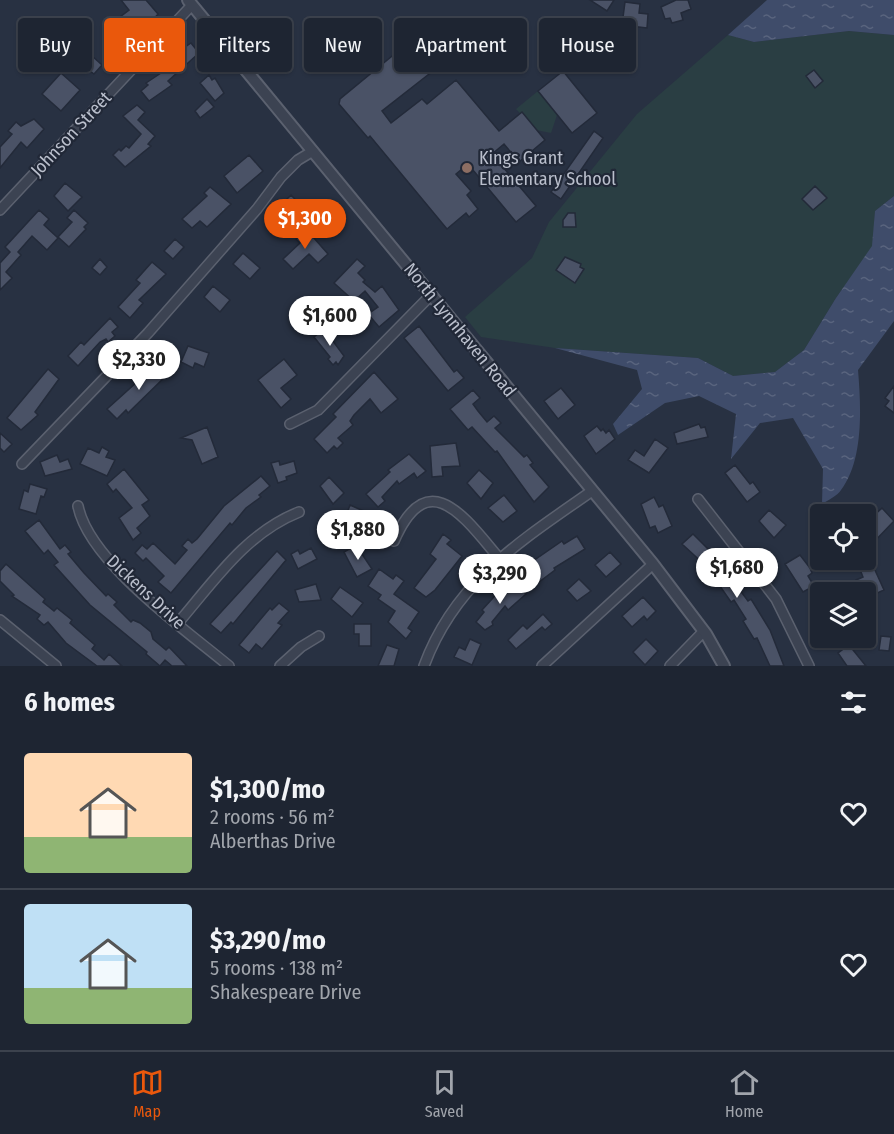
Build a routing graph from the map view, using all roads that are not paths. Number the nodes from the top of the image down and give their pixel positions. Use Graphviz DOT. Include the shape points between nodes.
graph roads {
  1 [pos="190,3"];
  2 [pos="313,151"];
  3 [pos="0,210"];
  4 [pos="431,295"];
  5 [pos="290,424"];
  6 [pos="22,464"];
  7 [pos="592,491"];
  8 [pos="698,499"];
  9 [pos="78,506"];
  10 [pos="299,512"];
  11 [pos="394,541"];
  12 [pos="499,558"];
  13 [pos="653,564"];
  14 [pos="0,620"];
  15 [pos="178,623"];
  16 [pos="704,631"];
  17 [pos="319,636"];
  18 [pos="56,666"];
  19 [pos="229,666"];
  20 [pos="280,666"];
  21 [pos="424,666"];
  22 [pos="542,666"];
  23 [pos="670,666"];
  24 [pos="724,666"];
  25 [pos="809,666"];
  1 -- 2 [label="street, North Lynnhaven Road"];
  1 -- 3 [label="street, Johnson Street"];
  2 -- 4 [label="street, North Lynnhaven Road"];
  2 -- 6 [label="street" via="281,177 148,333"];
  4 -- 5 [label="street" via="318,410"];
  4 -- 7 [label="street, North Lynnhaven Road"];
  7 -- 12 [label="street"];
  7 -- 13 [label="street, North Lynnhaven Road"];
  8 -- 25 [label="street" via="776,599"];
  9 -- 15 [label="street, Dickens Drive" via="85,528 114,565"];
  10 -- 15 [label="street" via="280,519 251,539"];
  11 -- 12 [label="street" via="415,509 437,501 454,508"];
  12 -- 21 [label="street" via="452,611"];
  13 -- 16 [label="street, North Lynnhaven Road"];
  13 -- 22 [label="street"];
  14 -- 18 [label="street"];
  15 -- 19 [label="street, Dickens Drive"];
  16 -- 23 [label="street"];
  16 -- 24 [label="street, North Lynnhaven Road"];
  17 -- 20 [label="street"];
}
